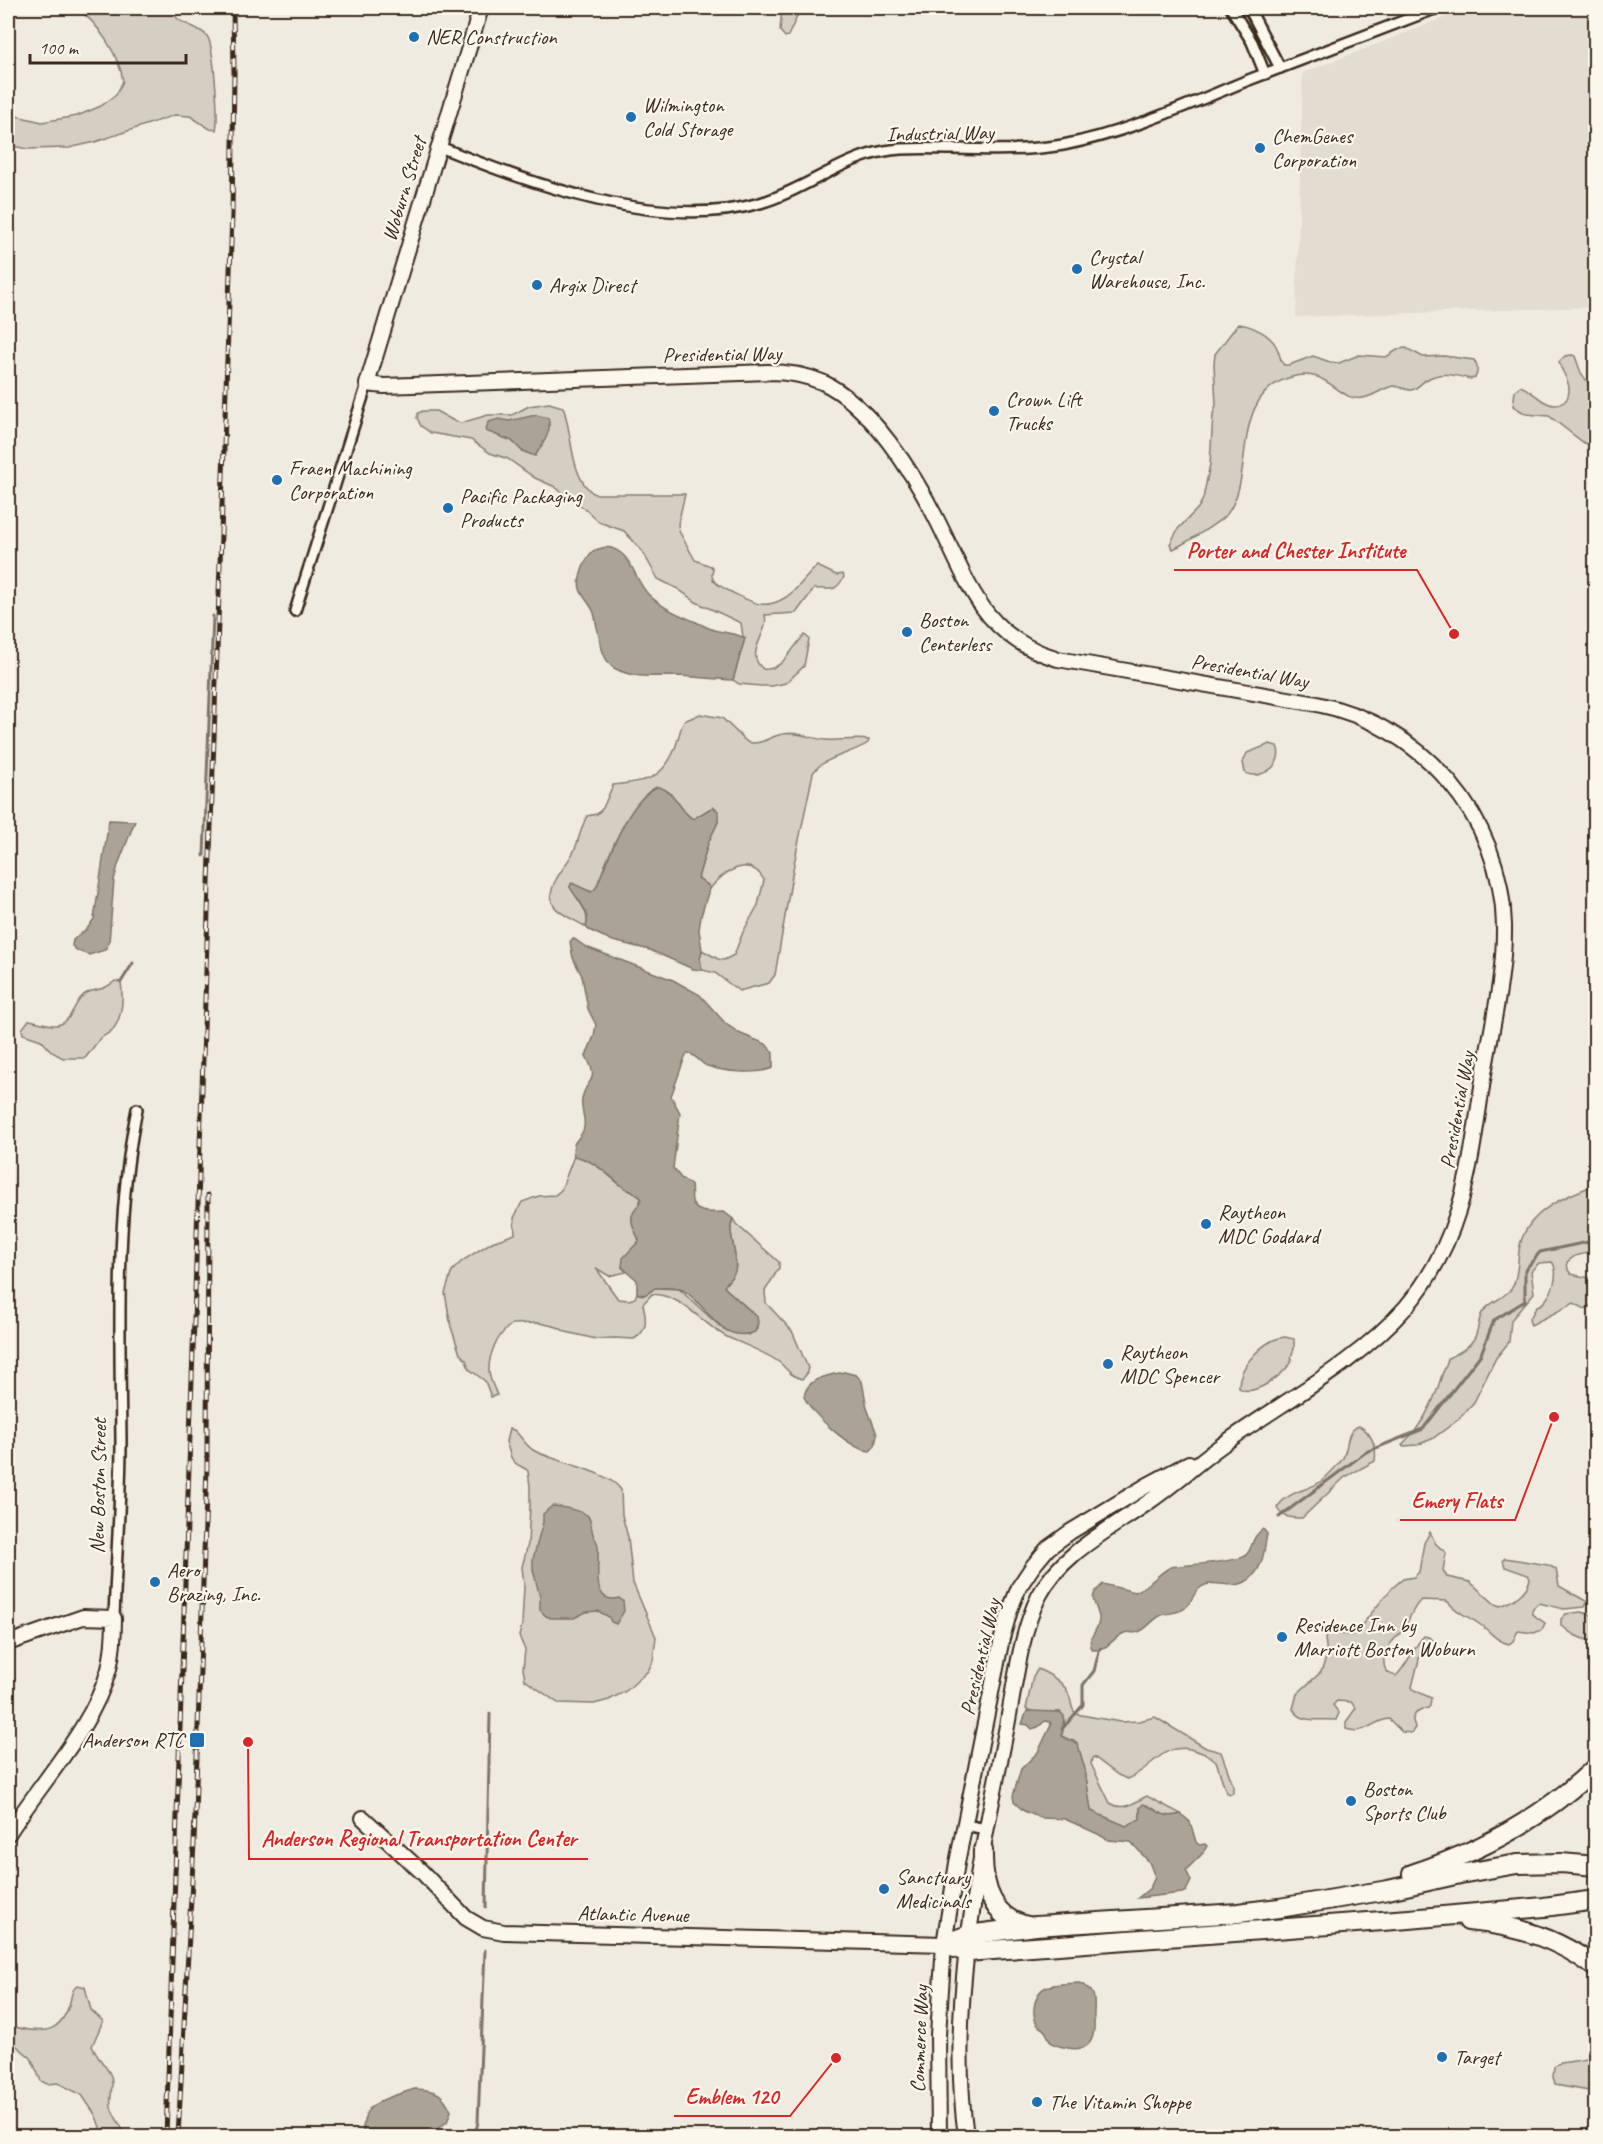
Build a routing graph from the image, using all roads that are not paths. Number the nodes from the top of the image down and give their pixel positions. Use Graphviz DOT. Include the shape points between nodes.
graph roads {
  1 [pos="481,8"];
  2 [pos="1231,8"];
  3 [pos="1249,8"];
  4 [pos="1437,8"];
  5 [pos="1280,68"];
  6 [pos="1265,74"];
  7 [pos="440,147"];
  8 [pos="367,384"];
  9 [pos="295,611"];
  10 [pos="137,1109"];
  11 [pos="1218,1448"];
  12 [pos="114,1618"];
  13 [pos="8,1643"];
  14 [pos="1596,1767"];
  15 [pos="363,1818"];
  16 [pos="965,1825"];
  17 [pos="986,1829"];
  18 [pos="8,1834"];
  19 [pos="983,1850"];
  20 [pos="1596,1866"];
  21 [pos="1351,1895"];
  22 [pos="1596,1900"];
  23 [pos="1409,1919"];
  24 [pos="1036,1926"];
  25 [pos="967,1943"];
  26 [pos="944,1944"];
  27 [pos="1596,1968"];
  28 [pos="939,2136"];
  29 [pos="966,2136"];
  1 -- 7 [label="street, Woburn Street"];
  2 -- 6 [label="street" via="1252,42"];
  3 -- 5 [label="street"];
  4 -- 5 [label="street, Industrial Way"];
  5 -- 6 [label="street, Industrial Way"];
  6 -- 7 [label="street, Industrial Way" via="1160,115 1075,142 1009,150 878,152 780,197 722,211 647,208 564,192"];
  7 -- 8 [label="street, Woburn Street"];
  8 -- 9 [label="street"];
  8 -- 11 [label="street, Presidential Way" via="768,372 811,378 844,395 881,434 927,500 978,602 1021,643 1058,659 1343,710 1406,741 1452,783 1473,814 1491,852 1504,922 1502,966 1456,1220 1444,1251 1428,1276 1388,1325 1334,1370"];
  10 -- 12 [label="street, New Boston Street" via="124,1186"];
  11 -- 16 [label="street, Presidential Way" via="1146,1486 1056,1542 1024,1578 1013,1599 1002,1638"];
  11 -- 17 [label="street, Presidential Way" via="1071,1556 1045,1586 1025,1635"];
  12 -- 13 [label="street" via="83,1617"];
  12 -- 18 [label="street, New Boston Street" via="111,1658 97,1701"];
  14 -- 21 [label="highway" via="1546,1809 1493,1841"];
  15 -- 26 [label="street, Atlantic Avenue" via="461,1913 489,1930"];
  16 -- 17 [label="street"];
  16 -- 26 [label="street, Presidential Way"];
  17 -- 19 [label="street, Presidential Way"];
  19 -- 24 [label="highway" via="986,1887 996,1908 1013,1922"];
  19 -- 25 [label="street, Presidential Way"];
  20 -- 21 [label="highway" via="1531,1863"];
  21 -- 24 [label="highway" via="1238,1913"];
  22 -- 23 [label="highway"];
  23 -- 25 [label="highway"];
  23 -- 27 [label="highway" via="1462,1920 1520,1930 1564,1947"];
  24 -- 25 [label="highway"];
  25 -- 26 [label="highway"];
  25 -- 29 [label="street, Commerce Way" via="960,2081"];
  26 -- 28 [label="street, Commerce Way" via="938,2045"];
}
